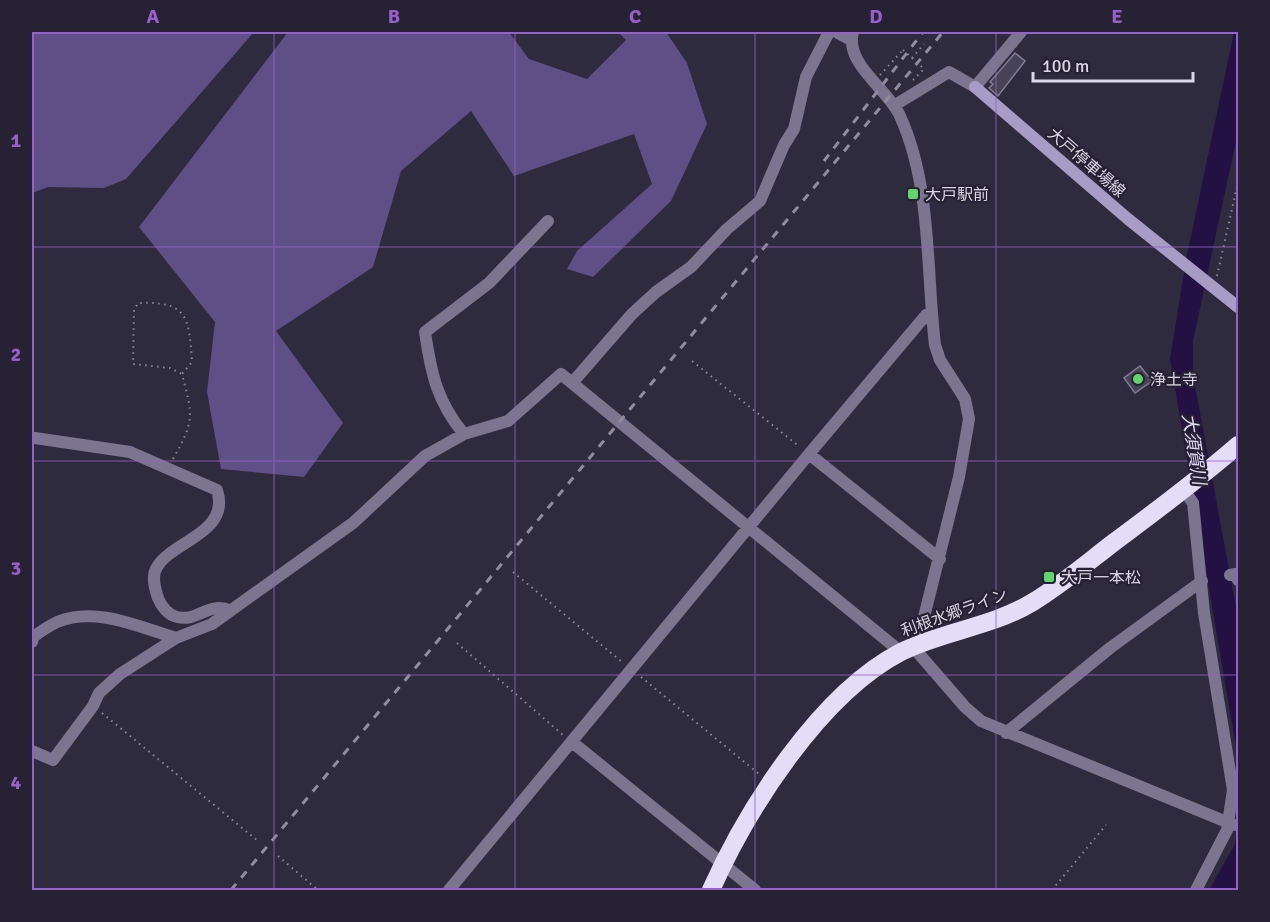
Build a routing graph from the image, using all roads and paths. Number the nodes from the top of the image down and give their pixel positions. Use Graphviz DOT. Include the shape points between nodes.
graph roads {
  1 [pos="829,32"];
  2 [pos="836,32"];
  3 [pos="1021,32"];
  4 [pos="852,36"];
  5 [pos="924,44"];
  6 [pos="912,58"];
  7 [pos="924,69"];
  8 [pos="874,81"];
  9 [pos="975,87"];
  10 [pos="896,105"];
  11 [pos="1239,182"];
  12 [pos="548,221"];
  13 [pos="1213,286"];
  14 [pos="1239,307"];
  15 [pos="931,314"];
  16 [pos="692,361"];
  17 [pos="182,374"];
  18 [pos="572,383"];
  19 [pos="464,434"];
  20 [pos="35,438"];
  21 [pos="1239,445"];
  22 [pos="809,454"];
  23 [pos="168,466"];
  24 [pos="1187,488"];
  25 [pos="748,528"];
  26 [pos="940,559"];
  27 [pos="513,572"];
  28 [pos="1202,581"];
  29 [pos="229,609"];
  30 [pos="32,638"];
  31 [pos="176,638"];
  32 [pos="457,643"];
  33 [pos="910,648"];
  34 [pos="633,670"];
  35 [pos="93,706"];
  36 [pos="1006,733"];
  37 [pos="572,742"];
  38 [pos="32,751"];
  39 [pos="771,783"];
  40 [pos="1232,824"];
  41 [pos="1106,825"];
  42 [pos="258,841"];
  43 [pos="278,856"];
  44 [pos="723,864"];
  45 [pos="318,891"];
  46 [pos="449,891"];
  47 [pos="711,891"];
  48 [pos="755,891"];
  49 [pos="1052,891"];
  50 [pos="1196,891"];
  1 -- 18 [label="street" via="806,76 794,129 760,201 698,261 632,314"];
  2 -- 4 [label="street"];
  3 -- 9 [label="street"];
  4 -- 8 [label="street" via="861,64"];
  5 -- 6 [label="path"];
  6 -- 7 [label="path, bridge"];
  6 -- 8 [label="path, bridge" via="903,50"];
  8 -- 10 [label="street"];
  9 -- 10 [label="street" via="949,72"];
  9 -- 13 [label="main road, 大戸停車場線" via="1179,262"];
  10 -- 15 [label="street" via="908,132 919,177"];
  11 -- 13 [label="path"];
  12 -- 19 [label="street" via="489,283 426,332 442,403"];
  13 -- 14 [label="main road"];
  15 -- 22 [label="street" via="926,315"];
  15 -- 26 [label="street" via="940,360 965,399 969,419"];
  16 -- 22 [label="path"];
  17 -- 17 [label="path" via="192,362 189,326 181,313 170,304 138,303 134,310 133,364 170,368"];
  17 -- 23 [label="path" via="191,424"];
  18 -- 19 [label="street" via="561,374 508,421"];
  18 -- 25 [label="street"];
  19 -- 29 [label="street" via="425,456 353,523"];
  20 -- 23 [label="street" via="130,452"];
  21 -- 24 [label="highway, 利根水郷ライン"];
  22 -- 25 [label="street"];
  22 -- 26 [label="street"];
  23 -- 29 [label="street" via="217,490 220,508 195,539 157,566 153,577 161,606 176,617 192,618 215,606"];
  24 -- 28 [label="street" via="1193,503"];
  24 -- 33 [label="highway, 利根水郷ライン" via="1030,604"];
  25 -- 33 [label="street"];
  25 -- 34 [label="street"];
  26 -- 33 [label="street"];
  27 -- 34 [label="path"];
  28 -- 36 [label="street" via="1110,648"];
  28 -- 40 [label="street" via="1232,781"];
  29 -- 31 [label="street" via="212,624"];
  30 -- 31 [label="street" via="57,622 86,616 107,617"];
  31 -- 35 [label="street" via="120,674 99,693"];
  32 -- 37 [label="path"];
  33 -- 36 [label="street" via="965,707 981,721"];
  33 -- 39 [label="highway, 利根水郷ライン" via="857,684 826,712"];
  34 -- 37 [label="street"];
  34 -- 39 [label="path"];
  35 -- 38 [label="street" via="52,760"];
  35 -- 42 [label="path"];
  36 -- 40 [label="street"];
  37 -- 44 [label="street"];
  37 -- 46 [label="street"];
  39 -- 44 [label="highway, 利根水郷ライン"];
  40 -- 50 [label="street"];
  41 -- 49 [label="path"];
  43 -- 45 [label="path"];
  44 -- 47 [label="highway, 利根水郷ライン"];
  44 -- 48 [label="street"];
}
